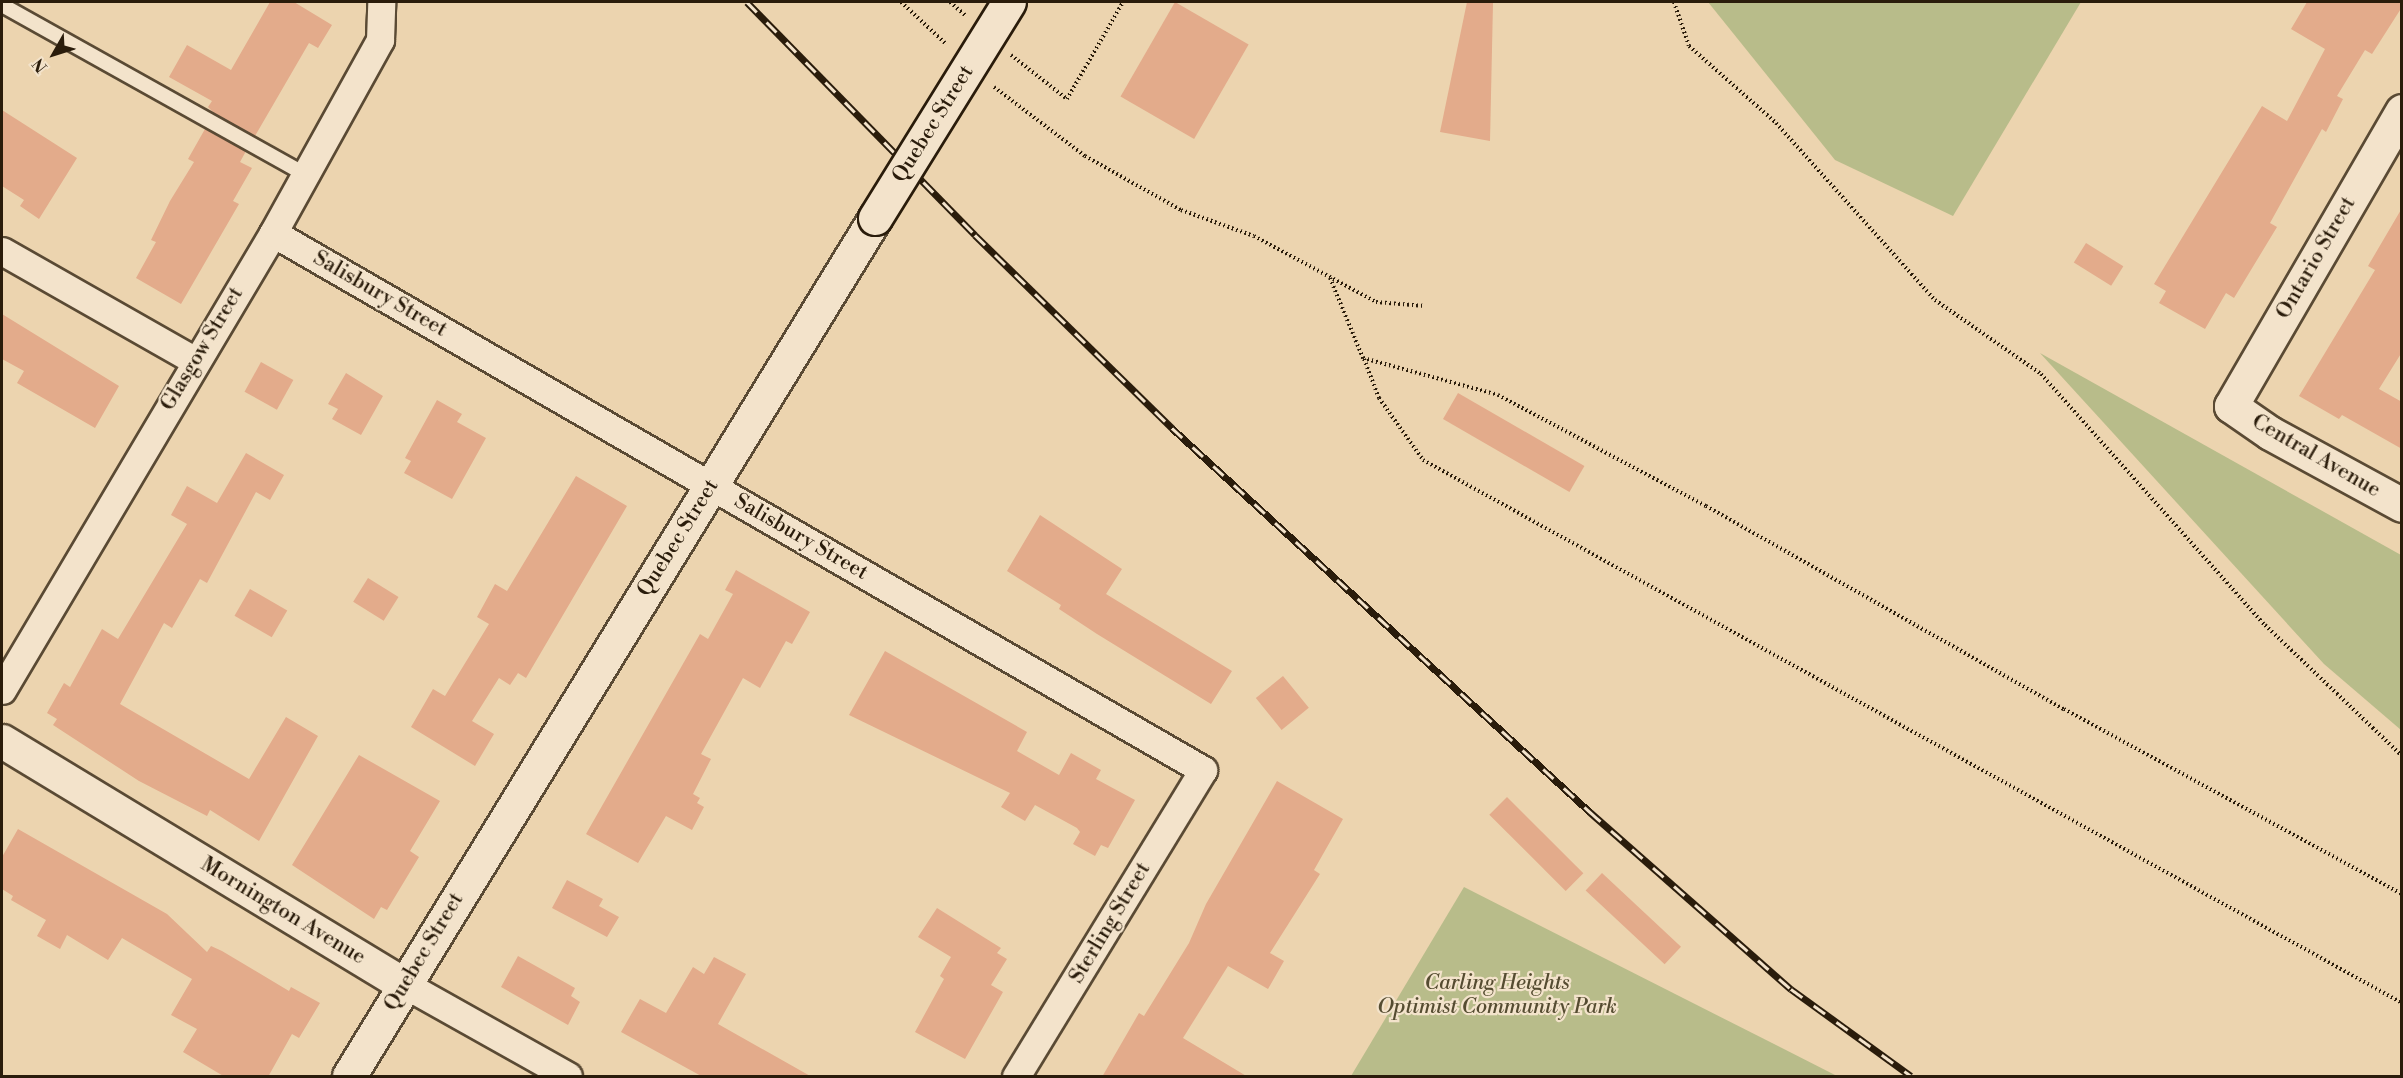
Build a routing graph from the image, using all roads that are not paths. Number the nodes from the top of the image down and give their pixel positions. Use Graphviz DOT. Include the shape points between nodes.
graph roads {
  1 [pos="381,2"];
  2 [pos="1009,2"];
  3 [pos="2,5"];
  4 [pos="2402,111"];
  5 [pos="305,174"];
  6 [pos="273,233"];
  7 [pos="2,251"];
  8 [pos="194,360"];
  9 [pos="2231,406"];
  10 [pos="711,484"];
  11 [pos="2402,505"];
  12 [pos="2,690"];
  13 [pos="2,741"];
  14 [pos="1203,770"];
  15 [pos="404,984"];
  16 [pos="349,1077"];
  17 [pos="568,1077"];
  18 [pos="1016,1077"];
  1 -- 5 [label="street, Glasgow Street" via="380,40"];
  2 -- 10 [label="street, Quebec Street, bridge"];
  3 -- 5 [label="lane"];
  4 -- 9 [label="street, Ontario Street"];
  5 -- 6 [label="street, Glasgow Street"];
  6 -- 8 [label="street, Glasgow Street"];
  6 -- 10 [label="street, Salisbury Street"];
  7 -- 8 [label="street"];
  8 -- 12 [label="street, Glasgow Street"];
  9 -- 11 [label="street, Central Avenue" via="2270,434"];
  10 -- 14 [label="street, Salisbury Street"];
  10 -- 15 [label="street, Quebec Street"];
  13 -- 15 [label="street, Mornington Avenue"];
  14 -- 18 [label="street, Sterling Street"];
  15 -- 16 [label="street, Quebec Street"];
  15 -- 17 [label="street, Mornington Avenue"];
}
